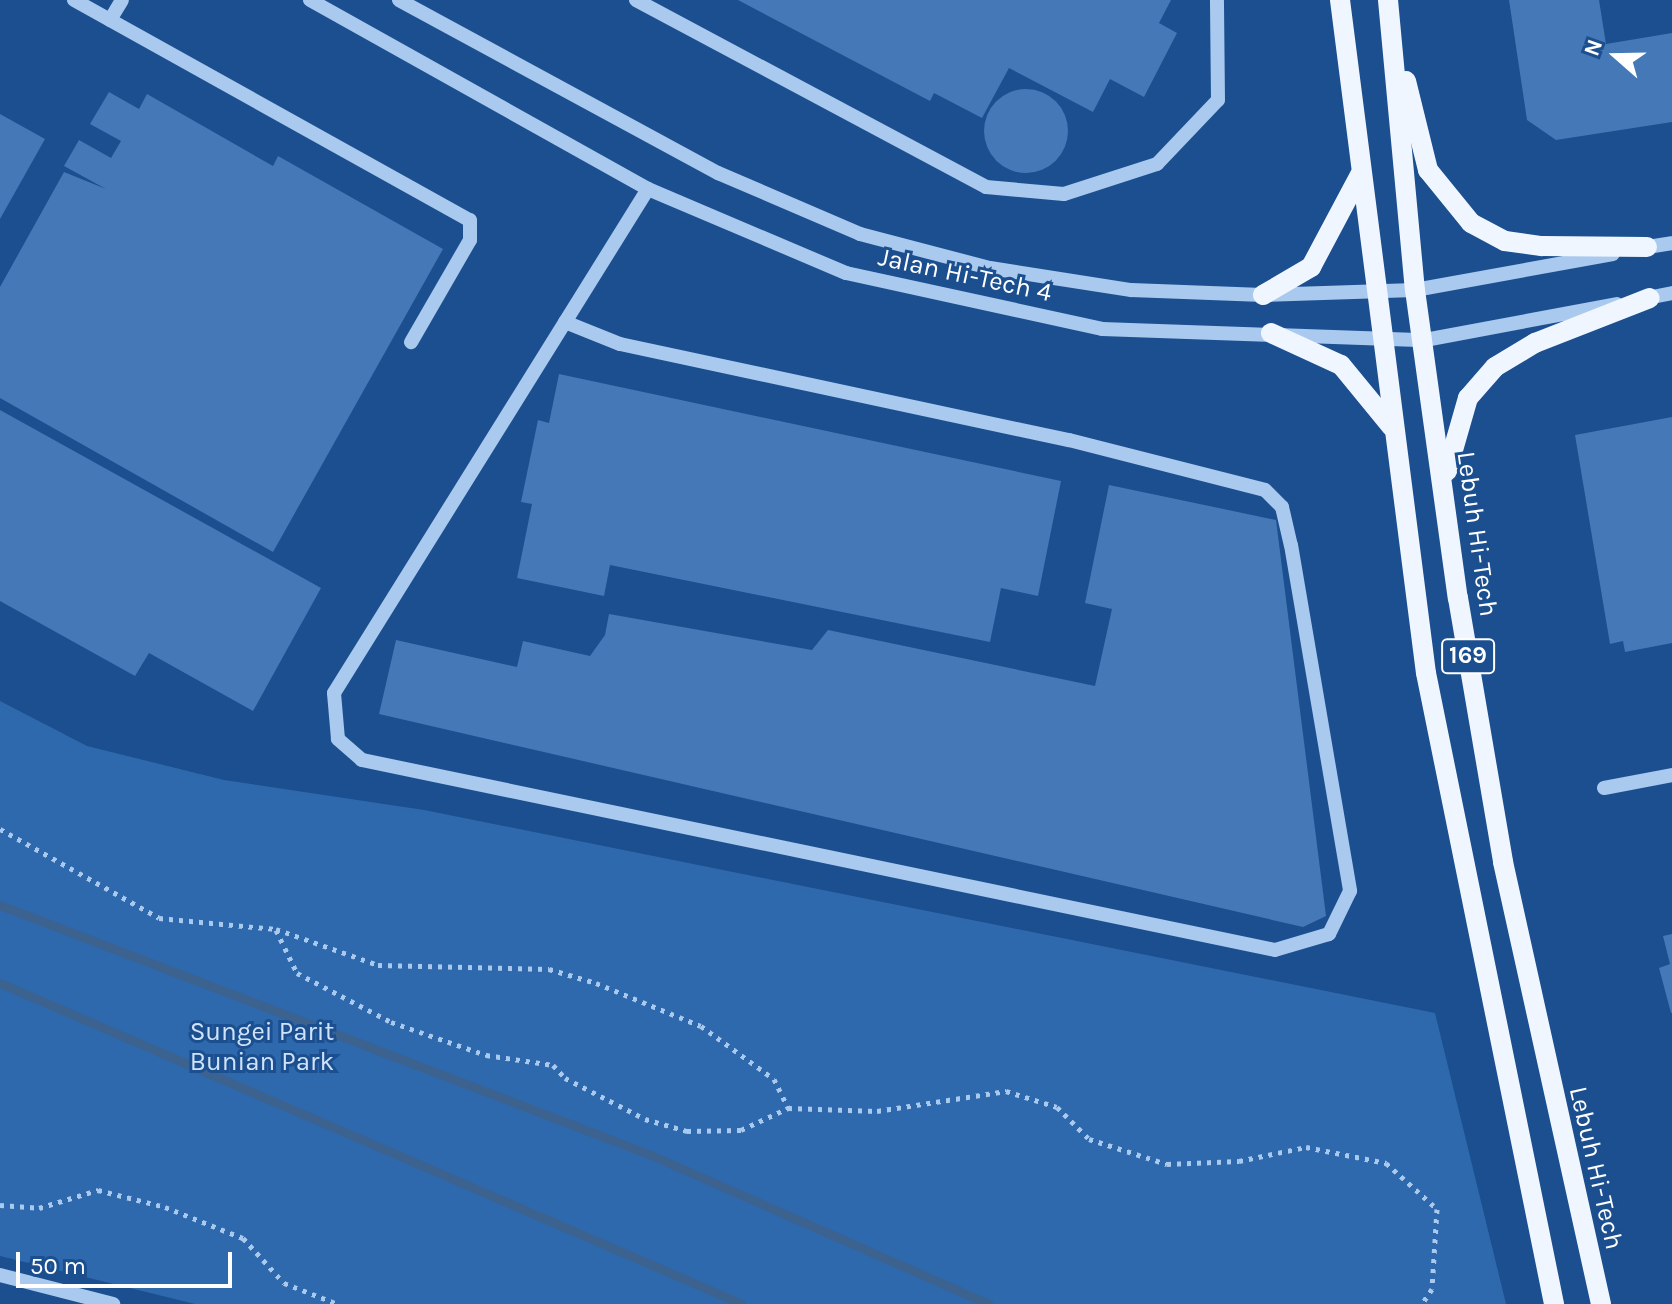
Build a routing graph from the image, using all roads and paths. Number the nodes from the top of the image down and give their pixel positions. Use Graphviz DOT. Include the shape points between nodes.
graph roads {
  1 [pos="74,0"];
  2 [pos="122,0"];
  3 [pos="310,0"];
  4 [pos="399,0"];
  5 [pos="636,0"];
  6 [pos="1217,0"];
  7 [pos="1340,0"];
  8 [pos="1389,6"];
  9 [pos="110,20"];
  10 [pos="1360,175"];
  11 [pos="648,189"];
  12 [pos="1672,243"];
  13 [pos="1647,247"];
  14 [pos="1415,290"];
  15 [pos="1373,292"];
  16 [pos="1672,293"];
  17 [pos="1263,295"];
  18 [pos="1650,298"];
  19 [pos="565,322"];
  20 [pos="1271,333"];
  21 [pos="1379,335"];
  22 [pos="1425,340"];
  23 [pos="411,342"];
  24 [pos="1394,430"];
  25 [pos="1444,487"];
  26 [pos="1672,775"];
  27 [pos="1604,788"];
  28 [pos="0,829"];
  29 [pos="276,929"];
  30 [pos="788,1108"];
  31 [pos="0,1205"];
  32 [pos="0,1275"];
  33 [pos="113,1304"];
  34 [pos="338,1304"];
  35 [pos="1422,1304"];
  36 [pos="1554,1304"];
  37 [pos="1601,1304"];
  1 -- 9 [label="street"];
  2 -- 9 [label="street"];
  3 -- 11 [label="street, Jalan Hi-Tech 4"];
  4 -- 17 [label="street, Jalan Hi-Tech 4" via="705,167 860,234 990,268 1131,290"];
  5 -- 6 [label="street" via="986,187 1064,194 1157,164 1218,100"];
  7 -- 10 [label="main road, 169"];
  8 -- 13 [label="main road" via="1428,170 1471,223 1505,241"];
  8 -- 14 [label="main road, Lebuh Hi-Tech / 169"];
  9 -- 23 [label="street" via="470,220 470,240"];
  10 -- 15 [label="main road, 169"];
  10 -- 17 [label="main road" via="1311,267"];
  11 -- 19 [label="street"];
  11 -- 20 [label="street, Jalan Hi-Tech 4" via="846,273 1102,329"];
  12 -- 13 [label="street, Jalan Hi-Tech 4"];
  13 -- 14 [label="street, Jalan Hi-Tech 4"];
  14 -- 15 [label="street, Jalan Hi-Tech 4"];
  14 -- 22 [label="main road, Lebuh Hi-Tech / 169"];
  15 -- 17 [label="street, Jalan Hi-Tech 4"];
  15 -- 21 [label="main road, 169"];
  16 -- 18 [label="street, Jalan Hi-Tech 4"];
  18 -- 22 [label="street, Jalan Hi-Tech 4"];
  18 -- 25 [label="main road" via="1535,343 1495,367 1462,411"];
  19 -- 19 [label="street" via="620,344 1069,440 1265,490 1282,507 1291,545 1350,891 1329,934 1275,950 362,760 338,739 334,693"];
  20 -- 21 [label="street, Jalan Hi-Tech 4"];
  20 -- 24 [label="main road" via="1341,365"];
  21 -- 22 [label="street, Jalan Hi-Tech 4"];
  21 -- 24 [label="main road, 169"];
  22 -- 25 [label="main road, Lebuh Hi-Tech / 169"];
  24 -- 36 [label="main road, 169" via="1456,849"];
  25 -- 37 [label="main road, Lebuh Hi-Tech / 169" via="1503,862"];
  26 -- 27 [label="street"];
  28 -- 29 [label="path" via="159,918"];
  29 -- 30 [label="path" via="378,965 549,969 596,983 701,1026 774,1079"];
  29 -- 30 [label="path" via="297,973 391,1022 486,1055 553,1065 565,1078 645,1119 687,1131 741,1130"];
  30 -- 35 [label="path" via="877,1111 1006,1091 1057,1107 1089,1139 1167,1164 1343,1149 1386,1163 1437,1209 1432,1289"];
  31 -- 34 [label="path" via="39,1208 98,1190 165,1207 243,1238 284,1283"];
  32 -- 33 [label="street"];
}
